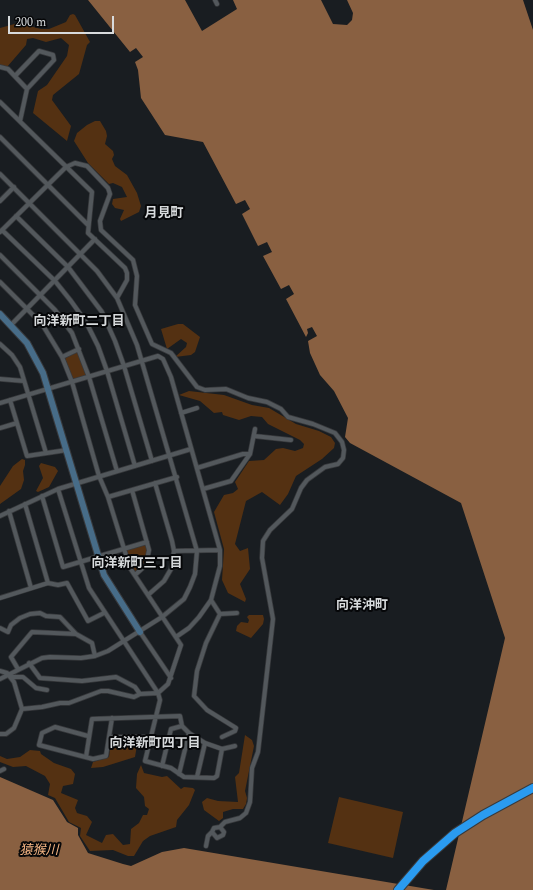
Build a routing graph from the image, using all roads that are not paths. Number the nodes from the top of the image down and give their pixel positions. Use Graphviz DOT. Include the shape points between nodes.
graph roads {
  1 [pos="0,67"];
  2 [pos="16,76"];
  3 [pos="27,89"];
  4 [pos="0,102"];
  5 [pos="20,121"];
  6 [pos="0,137"];
  7 [pos="66,167"];
  8 [pos="0,174"];
  9 [pos="47,184"];
  10 [pos="14,187"];
  11 [pos="0,201"];
  12 [pos="30,203"];
  13 [pos="16,216"];
  14 [pos="88,225"];
  15 [pos="1,231"];
  16 [pos="95,239"];
  17 [pos="81,254"];
  18 [pos="0,255"];
  19 [pos="68,267"];
  20 [pos="55,281"];
  21 [pos="0,282"];
  22 [pos="41,295"];
  23 [pos="117,298"];
  24 [pos="27,308"];
  25 [pos="0,315"];
  26 [pos="11,325"];
  27 [pos="0,344"];
  28 [pos="79,349"];
  29 [pos="62,357"];
  30 [pos="142,361"];
  31 [pos="124,366"];
  32 [pos="106,371"];
  33 [pos="89,377"];
  34 [pos="0,379"];
  35 [pos="24,381"];
  36 [pos="72,382"];
  37 [pos="49,389"];
  38 [pos="28,395"];
  39 [pos="10,400"];
  40 [pos="0,403"];
  41 [pos="197,408"];
  42 [pos="181,413"];
  43 [pos="16,423"];
  44 [pos="0,428"];
  45 [pos="255,429"];
  46 [pos="254,436"];
  47 [pos="292,440"];
  48 [pos="191,449"];
  49 [pos="67,450"];
  50 [pos="46,453"];
  51 [pos="250,454"];
  52 [pos="170,456"];
  53 [pos="152,461"];
  54 [pos="135,466"];
  55 [pos="197,468"];
  56 [pos="117,471"];
  57 [pos="99,476"];
  58 [pos="177,477"];
  59 [pos="77,483"];
  60 [pos="155,483"];
  61 [pos="58,489"];
  62 [pos="203,489"];
  63 [pos="132,490"];
  64 [pos="42,496"];
  65 [pos="108,497"];
  66 [pos="25,504"];
  67 [pos="9,511"];
  68 [pos="0,516"];
  69 [pos="147,542"];
  70 [pos="123,549"];
  71 [pos="220,550"];
  72 [pos="174,551"];
  73 [pos="198,551"];
  74 [pos="98,557"];
  75 [pos="79,562"];
  76 [pos="135,575"];
  77 [pos="48,583"];
  78 [pos="31,588"];
  79 [pos="148,595"];
  80 [pos="0,598"];
  81 [pos="211,600"];
  82 [pos="104,613"];
  83 [pos="237,613"];
  84 [pos="220,614"];
  85 [pos="162,617"];
  86 [pos="0,628"];
  87 [pos="140,632"];
  88 [pos="76,634"];
  89 [pos="176,637"];
  90 [pos="123,642"];
  91 [pos="95,656"];
  92 [pos="30,663"];
  93 [pos="18,669"];
  94 [pos="0,671"];
  95 [pos="10,676"];
  96 [pos="0,678"];
  97 [pos="171,678"];
  98 [pos="47,690"];
  99 [pos="158,693"];
  100 [pos="140,694"];
  101 [pos="22,709"];
  102 [pos="156,717"];
  103 [pos="112,718"];
  104 [pos="182,726"];
  105 [pos="189,733"];
  106 [pos="0,734"];
  107 [pos="88,736"];
  108 [pos="109,737"];
  109 [pos="150,737"];
  110 [pos="222,737"];
  111 [pos="205,743"];
  112 [pos="235,746"];
  113 [pos="222,749"];
  114 [pos="86,757"];
  115 [pos="162,766"];
  116 [pos="179,774"];
  117 [pos="198,777"];
  118 [pos="533,788"];
  119 [pos="533,793"];
  120 [pos="220,827"];
  121 [pos="212,832"];
  122 [pos="206,846"];
  123 [pos="406,888"];
  124 [pos="397,890"];
  1 -- 2 [label="street" via="8,69"];
  2 -- 3 [label="street"];
  2 -- 3 [label="street" via="39,51 53,55 54,60"];
  3 -- 5 [label="street"];
  4 -- 5 [label="street"];
  5 -- 7 [label="street"];
  6 -- 9 [label="street"];
  7 -- 9 [label="street"];
  7 -- 14 [label="street" via="92,192"];
  7 -- 120 [label="street" via="75,163 83,164 108,188 110,199 100,222 101,230 133,260 137,276 135,305 152,344 171,353 197,387 205,390 226,389 267,402 282,409 288,417 335,433 344,450 343,458 338,464 325,467 307,480 292,509 270,530 263,541 262,558 273,619 258,752 252,768 250,802 246,813 240,818 225,822"];
  8 -- 10 [label="street"];
  9 -- 12 [label="street"];
  9 -- 14 [label="street"];
  10 -- 11 [label="street"];
  10 -- 12 [label="street"];
  12 -- 13 [label="street"];
  12 -- 17 [label="street"];
  13 -- 15 [label="street"];
  13 -- 19 [label="street"];
  14 -- 16 [label="street" via="88,233"];
  15 -- 20 [label="street"];
  16 -- 17 [label="street"];
  16 -- 23 [label="street" via="125,268 127,280"];
  17 -- 19 [label="street"];
  17 -- 23 [label="street"];
  18 -- 22 [label="street"];
  19 -- 20 [label="street"];
  19 -- 31 [label="street" via="102,312"];
  20 -- 22 [label="street"];
  20 -- 32 [label="street" via="86,322 98,346"];
  21 -- 24 [label="street"];
  22 -- 24 [label="street"];
  22 -- 28 [label="street" via="72,333"];
  23 -- 30 [label="street"];
  24 -- 26 [label="street"];
  24 -- 29 [label="street" via="42,324"];
  25 -- 26 [label="street"];
  26 -- 37 [label="street" via="34,354"];
  27 -- 35 [label="street" via="16,361"];
  28 -- 29 [label="street"];
  28 -- 33 [label="street"];
  29 -- 36 [label="street"];
  30 -- 31 [label="street"];
  30 -- 42 [label="street" via="158,356 163,359"];
  30 -- 52 [label="street"];
  31 -- 32 [label="street"];
  31 -- 53 [label="street"];
  32 -- 33 [label="street"];
  32 -- 54 [label="street"];
  33 -- 36 [label="street"];
  33 -- 56 [label="street"];
  34 -- 35 [label="street"];
  35 -- 38 [label="street"];
  36 -- 37 [label="street"];
  36 -- 57 [label="street"];
  37 -- 38 [label="street"];
  37 -- 49 [label="street"];
  38 -- 39 [label="street"];
  38 -- 50 [label="street"];
  39 -- 40 [label="street"];
  39 -- 43 [label="street"];
  41 -- 42 [label="street"];
  42 -- 48 [label="street"];
  43 -- 44 [label="street"];
  43 -- 50 [label="street" via="27,456"];
  45 -- 46 [label="street"];
  46 -- 47 [label="street"];
  46 -- 51 [label="street"];
  48 -- 52 [label="street"];
  48 -- 55 [label="street"];
  49 -- 50 [label="street"];
  49 -- 59 [label="street"];
  51 -- 55 [label="street"];
  51 -- 62 [label="street" via="231,481"];
  52 -- 53 [label="street"];
  52 -- 58 [label="street"];
  53 -- 54 [label="street"];
  54 -- 56 [label="street"];
  55 -- 62 [label="street"];
  56 -- 57 [label="street"];
  57 -- 59 [label="street"];
  57 -- 65 [label="street"];
  58 -- 60 [label="street"];
  58 -- 73 [label="street"];
  59 -- 61 [label="street"];
  59 -- 74 [label="street"];
  60 -- 63 [label="street"];
  60 -- 72 [label="street"];
  61 -- 64 [label="street"];
  61 -- 75 [label="street"];
  62 -- 71 [label="street"];
  63 -- 65 [label="street"];
  63 -- 69 [label="street"];
  64 -- 66 [label="street"];
  64 -- 75 [label="street" via="63,567"];
  65 -- 70 [label="street"];
  66 -- 67 [label="street"];
  66 -- 77 [label="street"];
  67 -- 68 [label="street"];
  67 -- 78 [label="street"];
  69 -- 70 [label="street"];
  69 -- 76 [label="street" via="146,565"];
  70 -- 74 [label="street"];
  70 -- 76 [label="street"];
  71 -- 73 [label="street"];
  71 -- 81 [label="street" via="218,577"];
  72 -- 73 [label="street"];
  72 -- 79 [label="street" via="171,569 164,581"];
  73 -- 85 [label="street" via="195,574 190,587 184,598"];
  74 -- 75 [label="street"];
  74 -- 87 [label="street" via="109,584"];
  75 -- 82 [label="street" via="89,588"];
  76 -- 79 [label="street"];
  77 -- 78 [label="street"];
  77 -- 82 [label="street" via="67,583 88,621"];
  78 -- 80 [label="street"];
  79 -- 85 [label="street"];
  81 -- 84 [label="street"];
  81 -- 89 [label="street" via="199,617"];
  82 -- 90 [label="street"];
  83 -- 84 [label="street"];
  84 -- 110 [label="street" via="199,664 194,696 207,710 236,728"];
  85 -- 87 [label="street"];
  85 -- 89 [label="street"];
  86 -- 88 [label="street" via="8,632 11,625 20,618 40,613 60,617"];
  87 -- 90 [label="street"];
  87 -- 97 [label="street"];
  88 -- 91 [label="street" via="92,643"];
  88 -- 93 [label="street" via="32,632 11,657"];
  89 -- 97 [label="street" via="181,645"];
  90 -- 91 [label="street"];
  90 -- 99 [label="street"];
  91 -- 92 [label="street" via="50,657"];
  92 -- 93 [label="street"];
  92 -- 100 [label="street" via="40,678 82,681 116,677 135,687"];
  93 -- 95 [label="street"];
  94 -- 95 [label="street"];
  95 -- 96 [label="street"];
  95 -- 98 [label="street" via="23,677 36,688"];
  95 -- 101 [label="street"];
  97 -- 99 [label="street"];
  99 -- 100 [label="street"];
  99 -- 102 [label="street" via="160,700"];
  100 -- 101 [label="street" via="134,697 101,691 69,703"];
  101 -- 106 [label="street" via="14,728 6,734"];
  102 -- 103 [label="street"];
  102 -- 104 [label="street" via="180,716"];
  102 -- 109 [label="street"];
  103 -- 107 [label="street" via="92,719"];
  103 -- 108 [label="street"];
  104 -- 105 [label="street"];
  104 -- 115 [label="street" via="171,729"];
  105 -- 111 [label="street"];
  105 -- 116 [label="street"];
  107 -- 114 [label="street"];
  107 -- 114 [label="street" via="55,727 42,733 39,745"];
  108 -- 109 [label="street"];
  108 -- 114 [label="street" via="106,756 93,759"];
  109 -- 115 [label="street" via="145,761"];
  111 -- 113 [label="street"];
  111 -- 117 [label="street"];
  112 -- 113 [label="street"];
  113 -- 117 [label="street" via="217,776"];
  115 -- 116 [label="street" via="171,768"];
  116 -- 117 [label="street" via="184,777"];
  118 -- 124 [label="highway" via="464,827 442,843"];
  119 -- 123 [label="highway" via="456,838 434,857"];
  120 -- 121 [label="street" via="214,828"];
  120 -- 121 [label="street" via="224,836 213,836"];
  121 -- 122 [label="street" via="208,836"];
}
